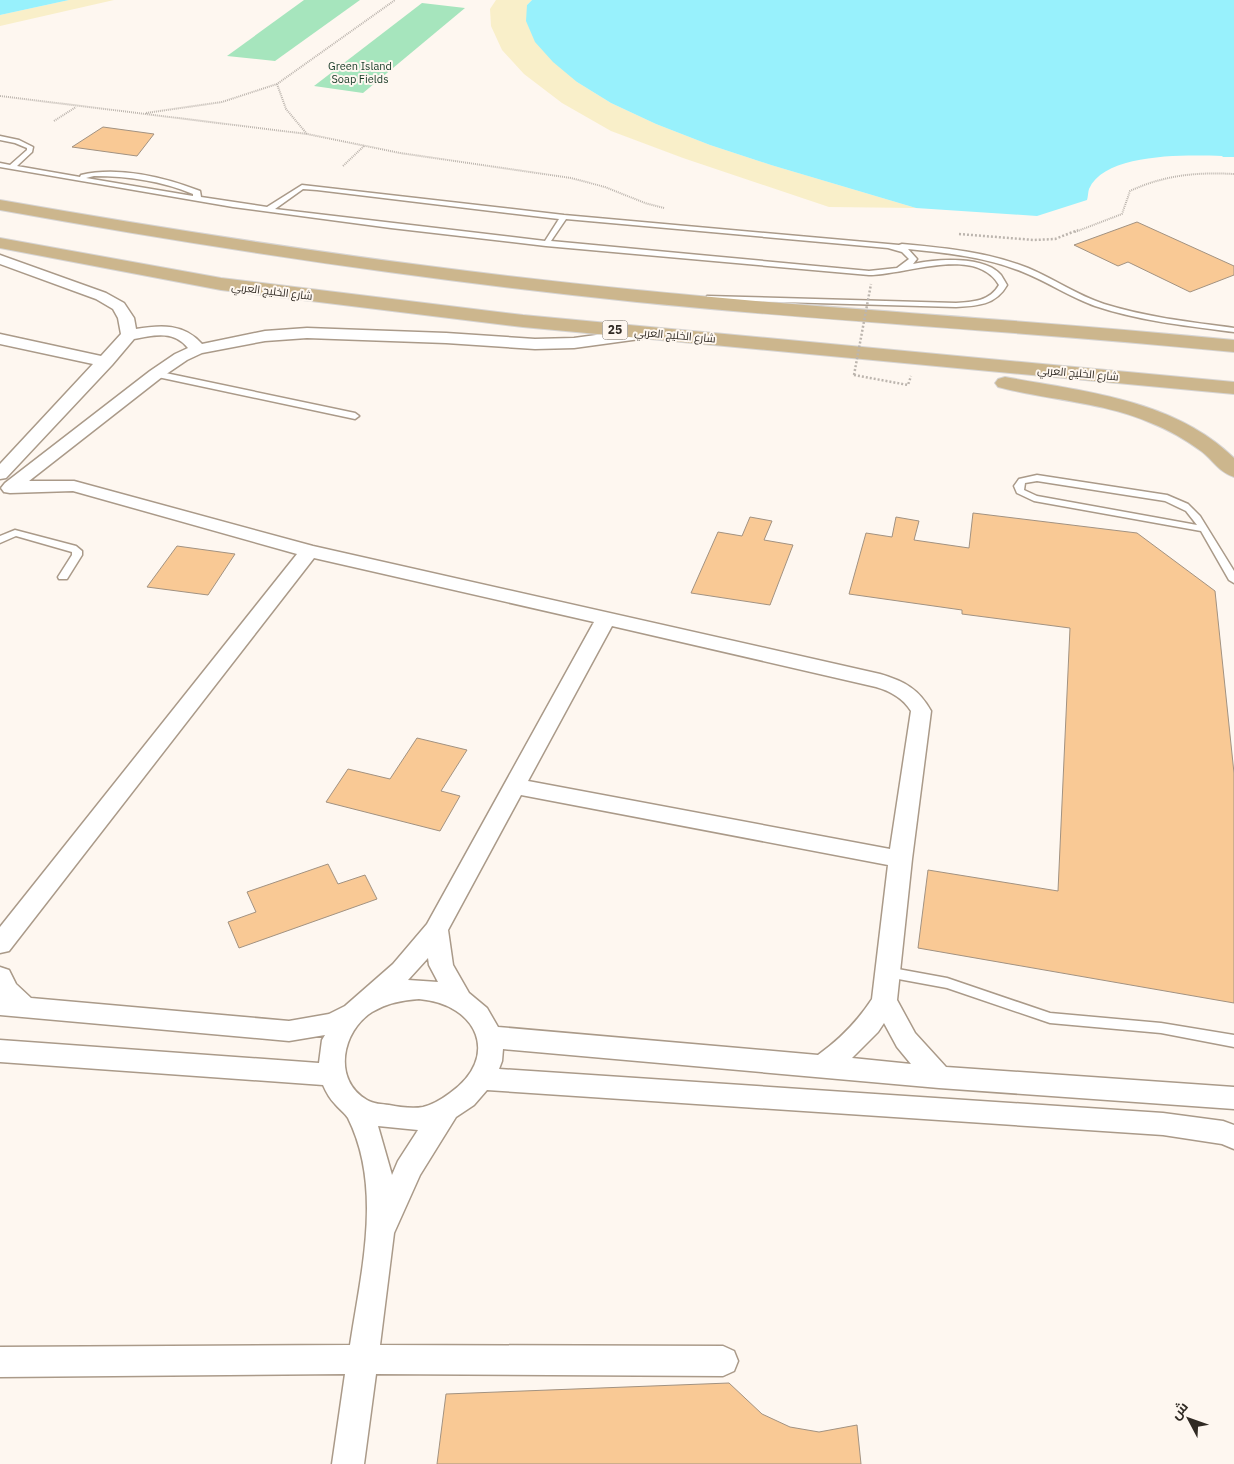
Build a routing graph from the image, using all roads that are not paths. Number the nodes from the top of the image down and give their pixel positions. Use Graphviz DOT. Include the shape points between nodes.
graph roads {
  1 [pos="0,138"];
  2 [pos="0,165"];
  3 [pos="12,167"];
  4 [pos="76,178"];
  5 [pos="198,199"];
  6 [pos="0,205"];
  7 [pos="268,210"];
  8 [pos="564,217"];
  9 [pos="0,243"];
  10 [pos="546,244"];
  11 [pos="884,245"];
  12 [pos="0,260"];
  13 [pos="903,269"];
  14 [pos="638,296"];
  15 [pos="1234,330"];
  16 [pos="647,333"];
  17 [pos="129,335"];
  18 [pos="0,339"];
  19 [pos="1234,346"];
  20 [pos="198,349"];
  21 [pos="934,360"];
  22 [pos="106,362"];
  23 [pos="156,374"];
  24 [pos="1234,388"];
  25 [pos="356,416"];
  26 [pos="22,451"];
  27 [pos="0,456"];
  28 [pos="50,457"];
  29 [pos="1234,470"];
  30 [pos="4,486"];
  31 [pos="74,486"];
  32 [pos="1204,529"];
  33 [pos="0,540"];
  34 [pos="309,551"];
  35 [pos="63,577"];
  36 [pos="1234,580"];
  37 [pos="606,619"];
  38 [pos="515,786"];
  39 [pos="900,859"];
  40 [pos="436,930"];
  41 [pos="0,944"];
  42 [pos="887,972"];
  43 [pos="0,977"];
  44 [pos="459,998"];
  45 [pos="884,1001"];
  46 [pos="12,1006"];
  47 [pos="358,1010"];
  48 [pos="490,1037"];
  49 [pos="1234,1040"];
  50 [pos="0,1051"];
  51 [pos="822,1067"];
  52 [pos="332,1075"];
  53 [pos="939,1077"];
  54 [pos="482,1078"];
  55 [pos="1234,1098"];
  56 [pos="357,1108"];
  57 [pos="446,1110"];
  58 [pos="1234,1137"];
  59 [pos="380,1238"];
  60 [pos="362,1359"];
  61 [pos="723,1361"];
  62 [pos="0,1362"];
  63 [pos="348,1464"];
  1 -- 3 [label="lane" via="30,147 30,151"];
  2 -- 3 [label="lane"];
  3 -- 4 [label="lane"];
  4 -- 5 [label="lane"];
  4 -- 5 [label="lane" via="100,174 168,183 197,193"];
  5 -- 7 [label="lane"];
  6 -- 14 [label="main road" via="233,245 466,277"];
  7 -- 8 [label="lane" via="302,187"];
  7 -- 10 [label="lane"];
  8 -- 10 [label="lane"];
  8 -- 11 [label="lane"];
  9 -- 16 [label="main road, شارع الخليج العربي / 25" via="220,284"];
  10 -- 13 [label="lane" via="868,273"];
  11 -- 13 [label="lane" via="902,249 912,256 912,262"];
  11 -- 15 [label="lane" via="984,257 1028,272 1109,308 1167,322"];
  12 -- 17 [label="street" via="101,296 119,306 126,318"];
  13 -- 14 [label="lane" via="934,262 962,263 992,271 1003,285 998,294 988,300 956,305"];
  14 -- 19 [label="main road"];
  16 -- 20 [label="street" via="555,344 307,333 265,336"];
  16 -- 21 [label="main road, شارع الخليج العربي / 25"];
  17 -- 20 [label="street" via="172,330 184,334"];
  17 -- 22 [label="street"];
  18 -- 22 [label="street"];
  20 -- 23 [label="street"];
  21 -- 24 [label="main road, شارع الخليج العربي / 25"];
  21 -- 29 [label="main road" via="994,380 1096,398 1136,410 1190,434"];
  22 -- 26 [label="street"];
  23 -- 25 [label="lane"];
  23 -- 28 [label="street"];
  26 -- 27 [label="street"];
  26 -- 30 [label="street"];
  28 -- 30 [label="street"];
  28 -- 31 [label="street" via="62,476"];
  30 -- 31 [label="street"];
  31 -- 34 [label="street"];
  32 -- 32 [label="lane" via="1194,512 1167,498 1037,478 1022,481 1019,486 1020,491 1034,498"];
  32 -- 36 [label="lane"];
  33 -- 35 [label="lane" via="15,533 73,548 77,555"];
  34 -- 37 [label="street"];
  34 -- 41 [label="street"];
  37 -- 38 [label="street"];
  37 -- 39 [label="street" via="880,680 911,696 921,711"];
  38 -- 39 [label="street"];
  38 -- 40 [label="street"];
  39 -- 42 [label="street"];
  40 -- 44 [label="street" via="441,965"];
  40 -- 47 [label="street" via="404,969"];
  42 -- 45 [label="street"];
  42 -- 49 [label="lane" via="947,984 1050,1018 1162,1028"];
  43 -- 46 [label="street" via="13,999"];
  44 -- 47 [label="street" via="444,992 411,989 378,997"];
  44 -- 48 [label="street" via="473,1008"];
  45 -- 51 [label="street" via="869,1025"];
  45 -- 53 [label="street" via="906,1040"];
  46 -- 47 [label="street" via="289,1031 334,1023"];
  47 -- 52 [label="street" via="333,1043"];
  48 -- 51 [label="street"];
  48 -- 54 [label="street" via="490,1058"];
  50 -- 52 [label="street"];
  51 -- 53 [label="street"];
  52 -- 56 [label="street" via="340,1092"];
  53 -- 55 [label="street"];
  54 -- 57 [label="street" via="467,1096"];
  54 -- 58 [label="street" via="1163,1124"];
  56 -- 57 [label="street" via="393,1118 422,1118"];
  56 -- 59 [label="street" via="376,1156 382,1209"];
  57 -- 59 [label="street" via="408,1169"];
  59 -- 60 [label="street"];
  60 -- 61 [label="street"];
  60 -- 62 [label="street"];
  60 -- 63 [label="street"];
}
